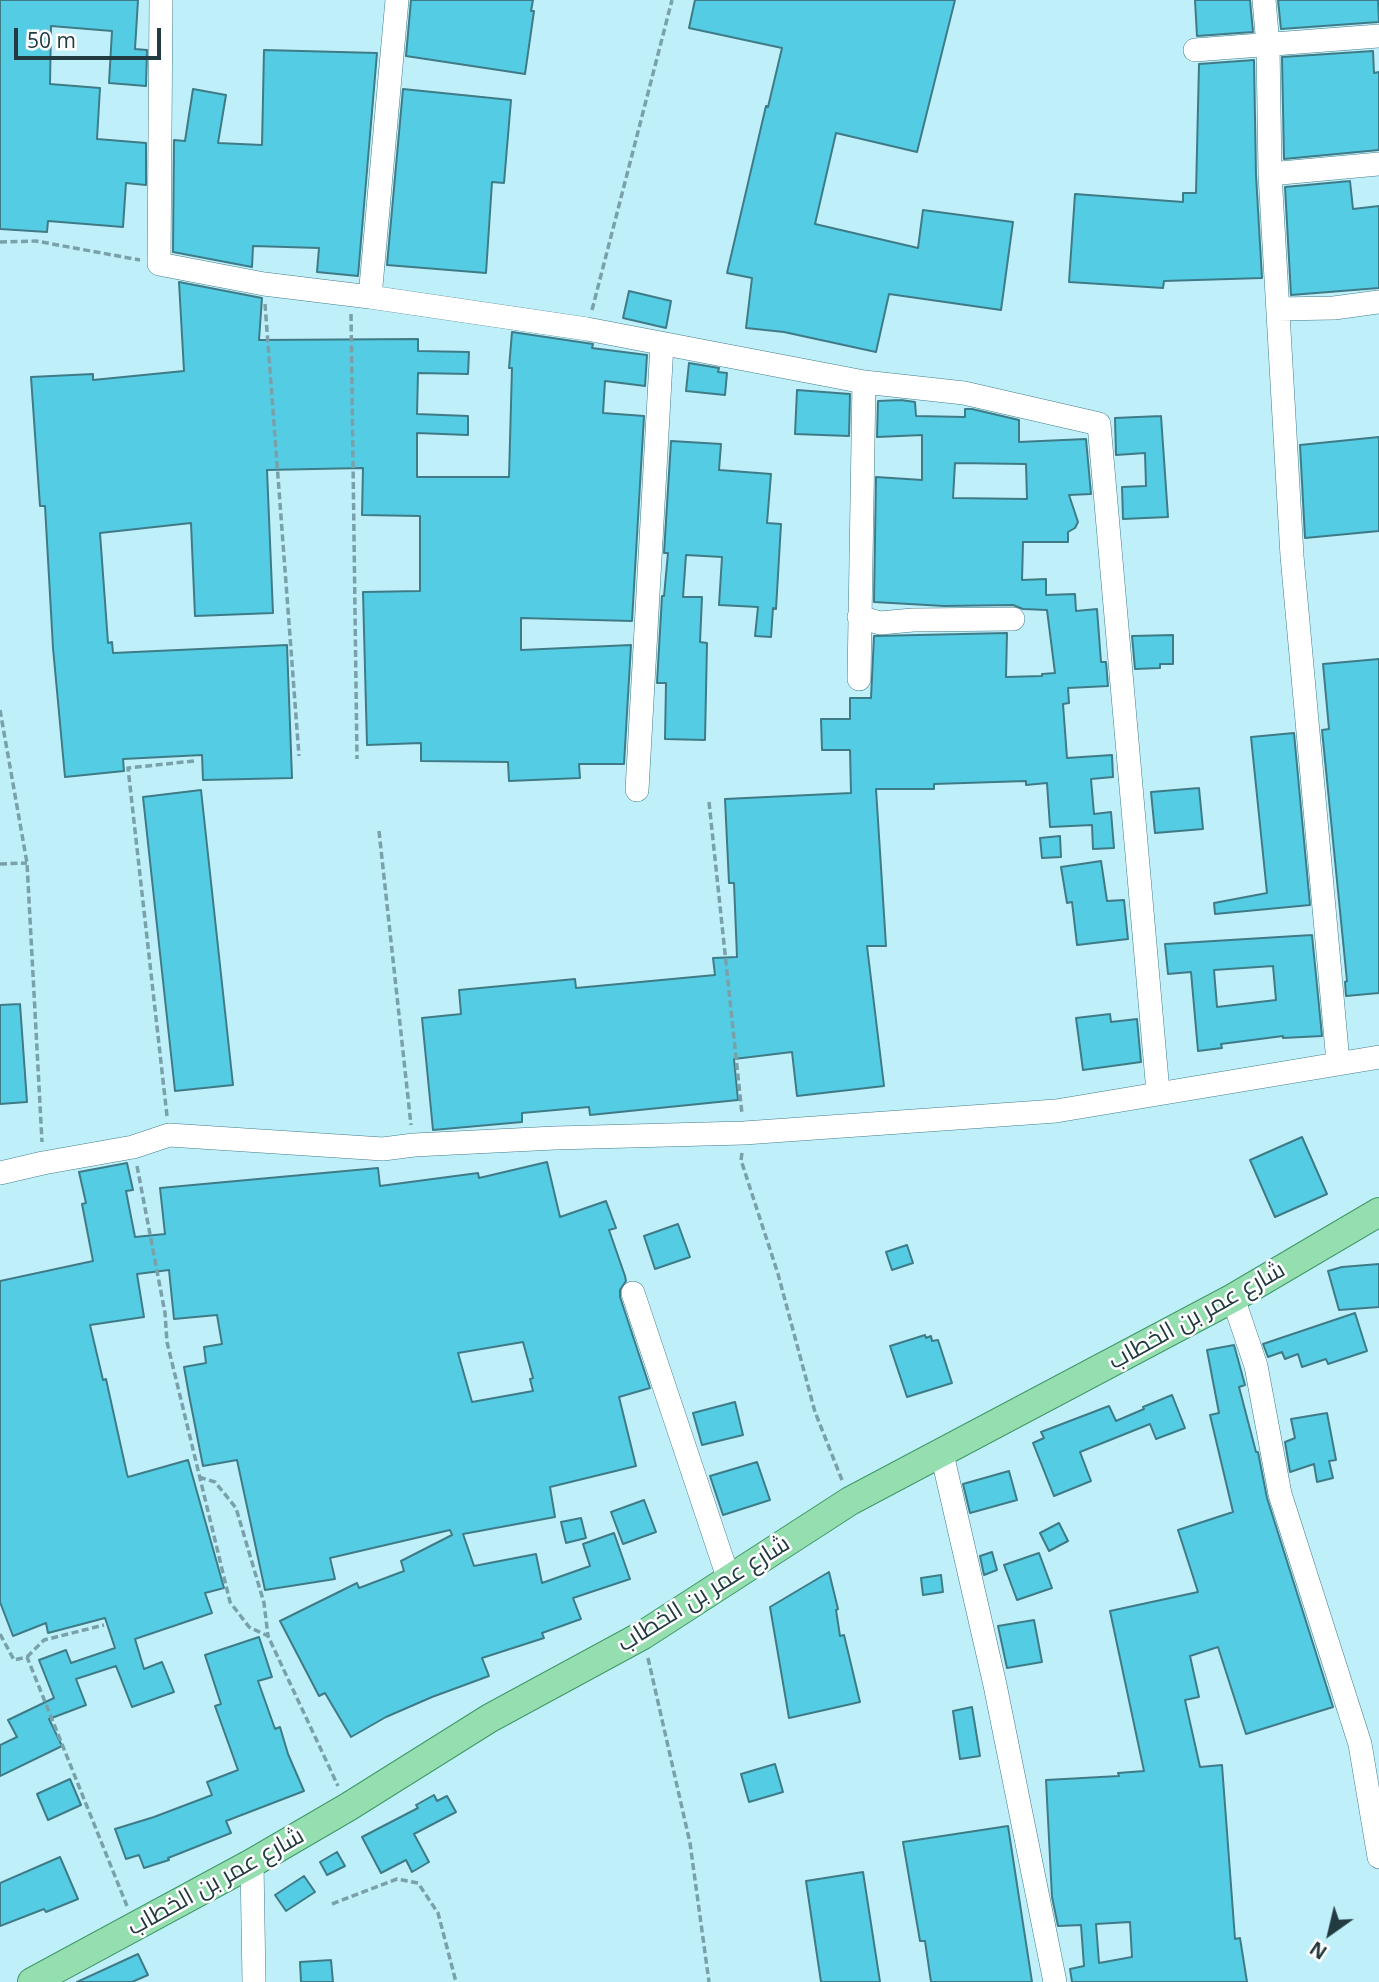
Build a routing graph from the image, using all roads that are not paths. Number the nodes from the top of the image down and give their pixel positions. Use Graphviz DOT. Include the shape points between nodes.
graph roads {
  1 [pos="161,0"];
  2 [pos="397,0"];
  3 [pos="1265,0"];
  4 [pos="1379,36"];
  5 [pos="1268,44"];
  6 [pos="1195,50"];
  7 [pos="1379,164"];
  8 [pos="1270,174"];
  9 [pos="360,295"];
  10 [pos="1379,302"];
  11 [pos="1278,309"];
  12 [pos="662,344"];
  13 [pos="864,382"];
  14 [pos="859,617"];
  15 [pos="1013,619"];
  16 [pos="859,679"];
  17 [pos="638,790"];
  18 [pos="1379,1057"];
  19 [pos="1338,1062"];
  20 [pos="1157,1092"];
  21 [pos="0,1173"];
  22 [pos="1379,1212"];
  23 [pos="633,1293"];
  24 [pos="1233,1298"];
  25 [pos="943,1454"];
  26 [pos="729,1580"];
  27 [pos="1379,1857"];
  28 [pos="252,1863"];
  29 [pos="32,1982"];
  30 [pos="254,1982"];
  31 [pos="1055,1982"];
  1 -- 9 [label="street" via="159,264 264,285"];
  2 -- 9 [label="street"];
  3 -- 5 [label="street"];
  4 -- 5 [label="street"];
  5 -- 6 [label="street"];
  5 -- 8 [label="street"];
  7 -- 8 [label="street"];
  8 -- 11 [label="street"];
  9 -- 12 [label="street"];
  10 -- 11 [label="street"];
  11 -- 19 [label="street" via="1292,556"];
  12 -- 13 [label="street"];
  12 -- 17 [label="street"];
  13 -- 14 [label="street"];
  13 -- 20 [label="street" via="964,393 1099,424"];
  14 -- 15 [label="street" via="880,623"];
  14 -- 16 [label="street"];
  18 -- 19 [label="street"];
  19 -- 20 [label="street"];
  20 -- 21 [label="street" via="1056,1111 744,1133 383,1149 169,1135 133,1147"];
  22 -- 24 [label="main road, شارع عمر بن الخطاب"];
  23 -- 26 [label="street"];
  24 -- 25 [label="main road, شارع عمر بن الخطاب"];
  24 -- 27 [label="street" via="1256,1366 1280,1494 1360,1744"];
  25 -- 26 [label="main road, شارع عمر بن الخطاب" via="850,1501"];
  25 -- 31 [label="street"];
  26 -- 28 [label="main road, شارع عمر بن الخطاب"];
  28 -- 29 [label="main road, شارع عمر بن الخطاب"];
  28 -- 30 [label="street"];
}
